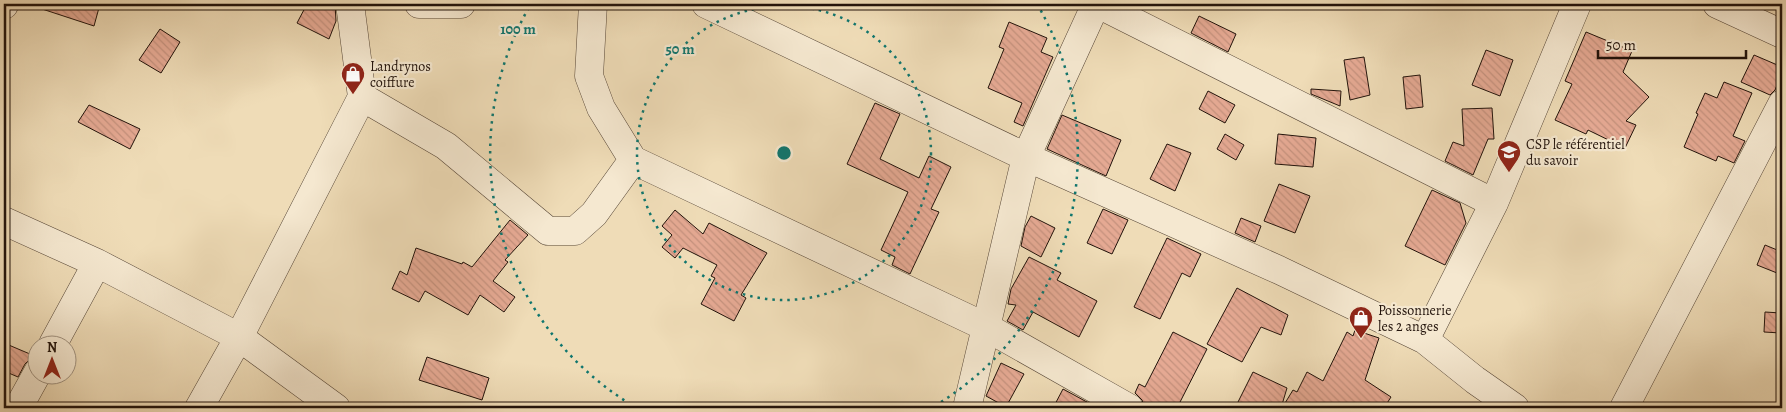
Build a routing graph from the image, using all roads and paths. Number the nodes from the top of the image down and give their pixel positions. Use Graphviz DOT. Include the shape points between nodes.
graph roads {
  1 [pos="350,4"];
  2 [pos="420,4"];
  3 [pos="461,4"];
  4 [pos="593,4"];
  5 [pos="706,4"];
  6 [pos="1097,4"];
  7 [pos="1577,4"];
  8 [pos="1717,4"];
  9 [pos="1782,34"];
  10 [pos="362,96"];
  11 [pos="1782,104"];
  12 [pos="1026,157"];
  13 [pos="633,160"];
  14 [pos="1494,203"];
  15 [pos="4,221"];
  16 [pos="97,263"];
  17 [pos="986,327"];
  18 [pos="58,334"];
  19 [pos="239,337"];
  20 [pos="1425,340"];
  21 [pos="31,384"];
  22 [pos="18,408"];
  23 [pos="199,408"];
  24 [pos="336,408"];
  25 [pos="967,408"];
  26 [pos="1129,408"];
  27 [pos="1515,408"];
  28 [pos="1624,408"];
  1 -- 10 [label="street"];
  2 -- 3 [label="street"];
  4 -- 13 [label="street" via="589,76 601,108"];
  5 -- 12 [label="street"];
  6 -- 12 [label="street"];
  6 -- 14 [label="street"];
  7 -- 14 [label="street"];
  8 -- 9 [label="street"];
  10 -- 13 [label="street" via="446,146 548,230 575,230 594,214"];
  10 -- 19 [label="street"];
  11 -- 28 [label="street"];
  12 -- 17 [label="street"];
  12 -- 20 [label="street" via="1270,266"];
  13 -- 17 [label="street"];
  14 -- 20 [label="street"];
  15 -- 16 [label="street"];
  16 -- 18 [label="street"];
  16 -- 19 [label="street"];
  17 -- 25 [label="street"];
  17 -- 26 [label="street"];
  19 -- 23 [label="street"];
  19 -- 24 [label="street"];
  20 -- 27 [label="street"];
  21 -- 22 [label="street"];
}
